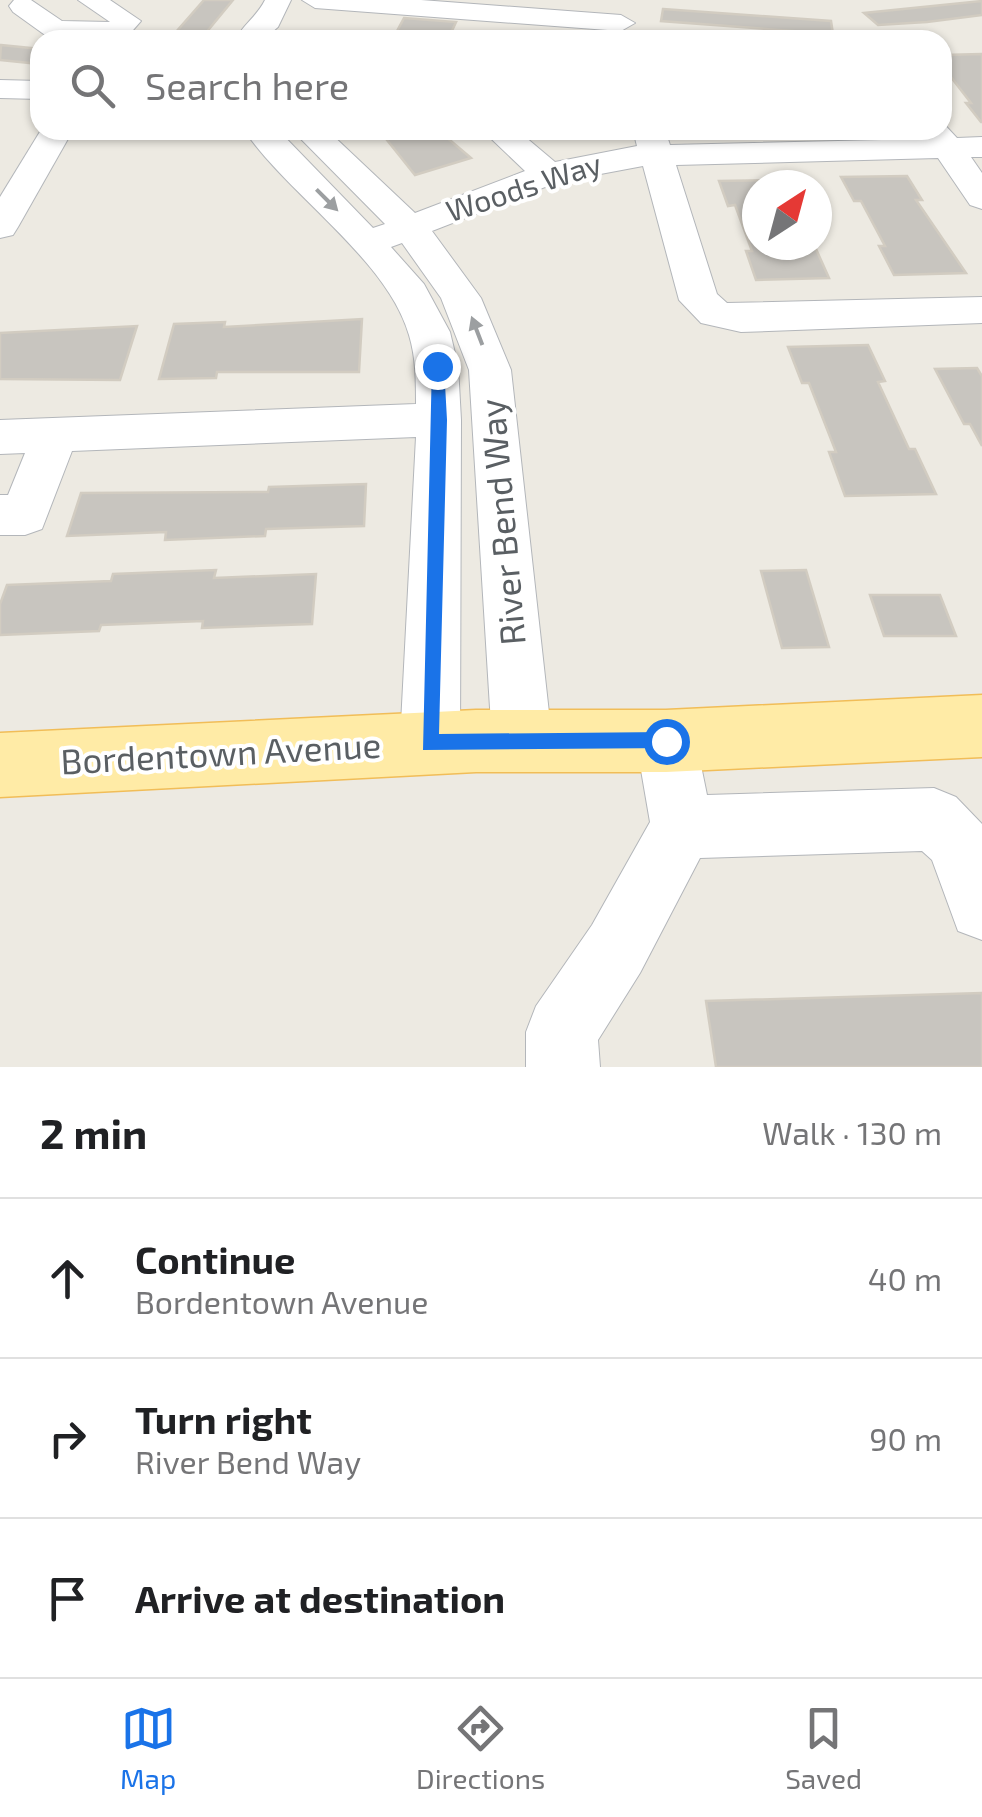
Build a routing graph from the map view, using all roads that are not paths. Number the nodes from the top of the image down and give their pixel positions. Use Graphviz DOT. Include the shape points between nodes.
graph roads {
  1 [pos="315,0"];
  2 [pos="92,1"];
  3 [pos="26,11"];
  4 [pos="364,11"];
  5 [pos="503,18"];
  6 [pos="623,21"];
  7 [pos="86,30"];
  8 [pos="118,30"];
  9 [pos="0,88"];
  10 [pos="30,90"];
  11 [pos="51,140"];
  12 [pos="272,140"];
  13 [pos="316,140"];
  14 [pos="509,140"];
  15 [pos="864,140"];
  16 [pos="942,140"];
  17 [pos="946,140"];
  18 [pos="787,141"];
  19 [pos="652,142"];
  20 [pos="982,147"];
  21 [pos="548,174"];
  22 [pos="982,198"];
  23 [pos="0,227"];
  24 [pos="389,235"];
  25 [pos="982,310"];
  26 [pos="440,420"];
  27 [pos="55,434"];
  28 [pos="0,437"];
  29 [pos="0,515"];
  30 [pos="982,726"];
  31 [pos="522,740"];
  32 [pos="666,741"];
  33 [pos="430,743"];
  34 [pos="0,765"];
  35 [pos="682,827"];
  36 [pos="982,907"];
  37 [pos="563,1067"];
  1 -- 4 [label="street"];
  2 -- 3 [label="street"];
  2 -- 8 [label="street" via="127,20"];
  3 -- 7 [label="street" via="55,29"];
  4 -- 5 [label="street"];
  5 -- 6 [label="street"];
  9 -- 10 [label="street"];
  11 -- 23 [label="street"];
  12 -- 24 [label="street, River Bend Way, one-way"];
  13 -- 24 [label="street, River Bend Way"];
  14 -- 21 [label="street"];
  15 -- 18 [label="street, Woods Way"];
  16 -- 22 [label="street"];
  17 -- 20 [label="street, Woods Way"];
  18 -- 19 [label="street, Woods Way"];
  19 -- 21 [label="street, Woods Way"];
  19 -- 25 [label="street" via="699,300 715,314 741,319"];
  21 -- 24 [label="street, Woods Way"];
  24 -- 26 [label="street, River Bend Way" via="429,332"];
  31 -- 24 [label="street, River Bend Way, one-way" via="490,370 480,332 451,276"];
  26 -- 27 [label="street"];
  26 -- 33 [label="street, River Bend Way"];
  27 -- 28 [label="street"];
  27 -- 29 [label="street" via="25,515"];
  30 -- 32 [label="main road, Bordentown Avenue"];
  31 -- 32 [label="main road, Bordentown Avenue"];
  31 -- 33 [label="main road, Bordentown Avenue"];
  32 -- 35 [label="street"];
  33 -- 34 [label="main road, Bordentown Avenue"];
  35 -- 36 [label="street" via="934,819 957,840"];
  35 -- 37 [label="street" via="562,1032"];
}
